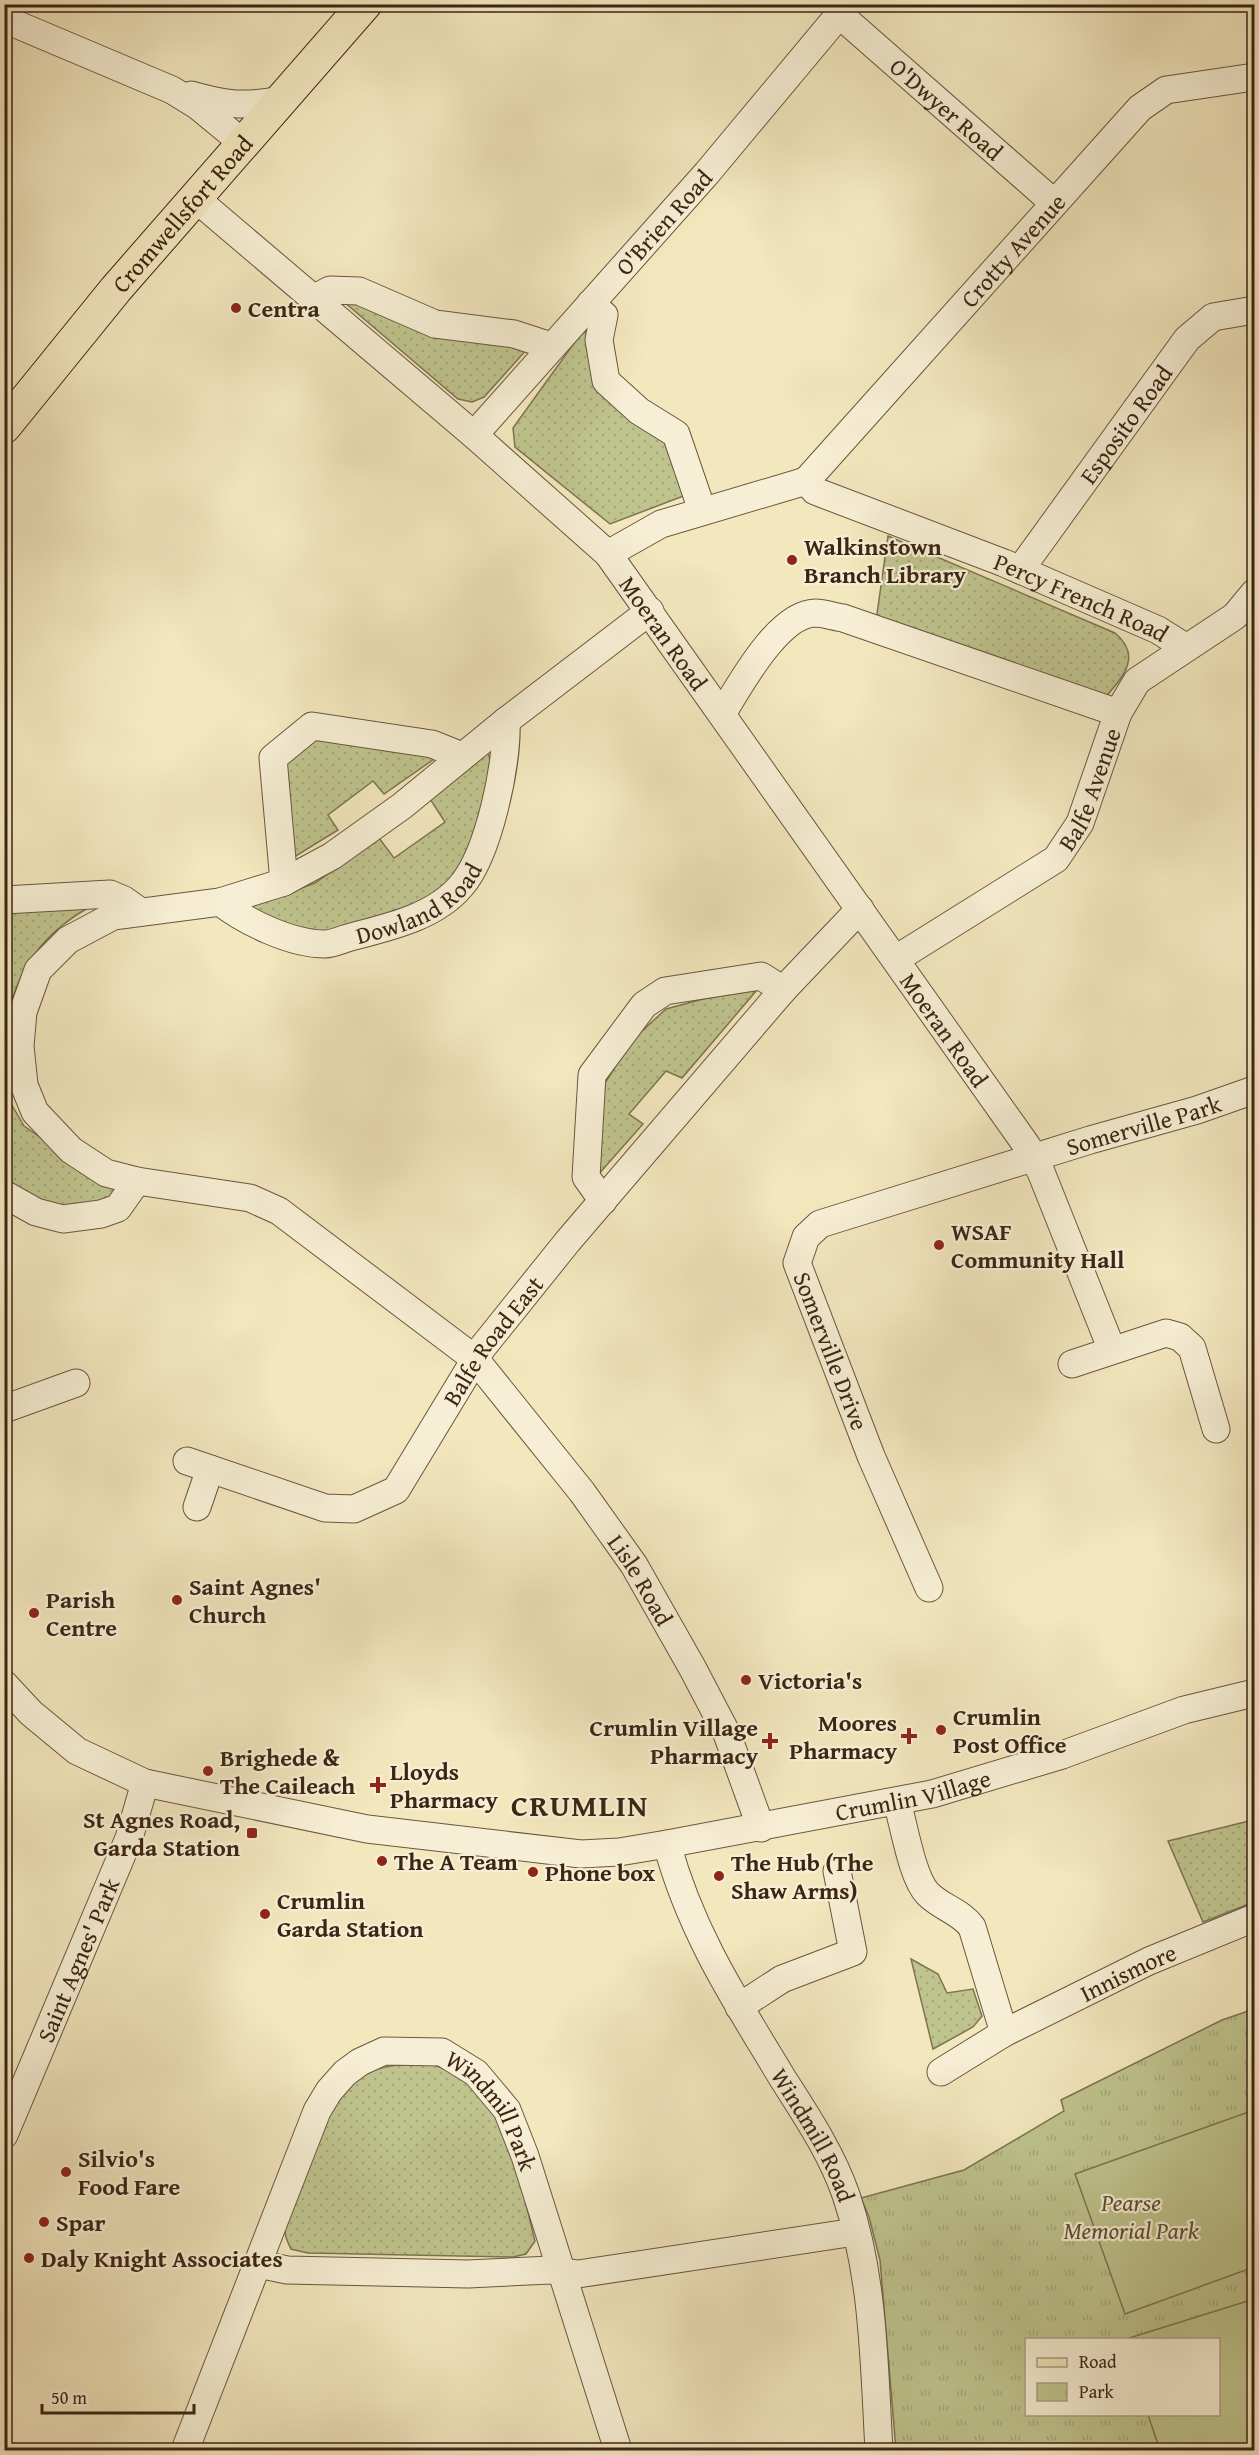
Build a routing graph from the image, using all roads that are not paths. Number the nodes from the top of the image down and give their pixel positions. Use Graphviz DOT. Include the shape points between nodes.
graph roads {
  1 [pos="365,4"];
  2 [pos="844,10"];
  3 [pos="4,19"];
  4 [pos="1254,77"];
  5 [pos="172,90"];
  6 [pos="281,100"];
  7 [pos="243,144"];
  8 [pos="195,198"];
  9 [pos="1054,203"];
  10 [pos="313,299"];
  11 [pos="590,304"];
  12 [pos="1254,310"];
  13 [pos="551,346"];
  14 [pos="4,427"];
  15 [pos="474,435"];
  16 [pos="806,481"];
  17 [pos="702,510"];
  18 [pos="608,554"];
  19 [pos="1020,570"];
  20 [pos="1254,593"];
  21 [pos="650,611"];
  22 [pos="1185,647"];
  23 [pos="1118,713"];
  24 [pos="722,714"];
  25 [pos="506,721"];
  26 [pos="462,756"];
  27 [pos="284,882"];
  28 [pos="4,900"];
  29 [pos="220,902"];
  30 [pos="860,909"];
  31 [pos="141,912"];
  32 [pos="896,959"];
  33 [pos="783,990"];
  34 [pos="1254,1090"];
  35 [pos="1034,1157"];
  36 [pos="137,1181"];
  37 [pos="4,1194"];
  38 [pos="603,1201"];
  39 [pos="1112,1350"];
  40 [pos="476,1359"];
  41 [pos="1072,1364"];
  42 [pos="76,1383"];
  43 [pos="4,1409"];
  44 [pos="1216,1429"];
  45 [pos="197,1506"];
  46 [pos="929,1588"];
  47 [pos="4,1684"];
  48 [pos="1254,1692"];
  49 [pos="145,1783"];
  50 [pos="897,1802"];
  51 [pos="761,1828"];
  52 [pos="667,1844"];
  53 [pos="837,1871"];
  54 [pos="1254,1918"];
  55 [pos="739,2007"];
  56 [pos="1004,2033"];
  57 [pos="941,2072"];
  58 [pos="4,2135"];
  59 [pos="855,2232"];
  60 [pos="258,2264"];
  61 [pos="562,2271"];
  62 [pos="185,2451"];
  63 [pos="618,2451"];
  64 [pos="879,2451"];
  1 -- 6 [label="main road, Cromwellsfort Road"];
  2 -- 9 [label="street, O'Dwyer Road"];
  2 -- 11 [label="street, O'Brien Road"];
  3 -- 5 [label="street"];
  4 -- 9 [label="street, Crotty Avenue" via="1166,90 1140,108"];
  5 -- 6 [label="street" via="223,104 248,106"];
  5 -- 7 [label="street" via="198,106"];
  6 -- 7 [label="main road, Cromwellsfort Road"];
  7 -- 8 [label="main road, Cromwellsfort Road"];
  8 -- 10 [label="street, Moeran Road"];
  8 -- 14 [label="main road, Cromwellsfort Road"];
  9 -- 16 [label="street, Crotty Avenue"];
  10 -- 13 [label="street" via="330,290 359,291 435,324 514,334"];
  10 -- 15 [label="street, Moeran Road"];
  11 -- 13 [label="street, O'Brien Road"];
  11 -- 17 [label="street" via="604,315 599,340 606,381 639,411 676,434"];
  12 -- 19 [label="street, Esposito Road" via="1214,317 1187,339"];
  13 -- 15 [label="street, O'Brien Road"];
  15 -- 18 [label="street, Moeran Road"];
  16 -- 17 [label="street"];
  16 -- 19 [label="street, Percy French Road" via="815,490"];
  17 -- 18 [label="street" via="661,524"];
  18 -- 21 [label="street, Moeran Road"];
  19 -- 22 [label="street, Percy French Road" via="1158,630"];
  20 -- 22 [label="street, Balfe Avenue" via="1235,616"];
  21 -- 24 [label="street, Moeran Road"];
  21 -- 25 [label="street"];
  22 -- 23 [label="street, Balfe Avenue" via="1137,681"];
  23 -- 24 [label="street" via="865,625 815,613 798,618 766,646"];
  23 -- 32 [label="street, Balfe Avenue" via="1080,822 1056,859"];
  24 -- 30 [label="street, Moeran Road"];
  25 -- 26 [label="street"];
  25 -- 29 [label="street, Dowland Road" via="507,741 484,845 463,884 448,899 420,915 325,944 274,932 246,920"];
  26 -- 27 [label="street" via="402,806 332,856"];
  26 -- 27 [label="street" via="432,744 312,726 273,758"];
  27 -- 29 [label="street"];
  28 -- 31 [label="street" via="110,894"];
  29 -- 31 [label="street"];
  30 -- 32 [label="street, Moeran Road"];
  30 -- 33 [label="street, Balfe Road East"];
  31 -- 36 [label="street" via="114,916 68,940 38,970 23,1012 20,1046 24,1085 35,1112 71,1150 106,1173"];
  32 -- 35 [label="street, Moeran Road"];
  33 -- 38 [label="street, Balfe Road East"];
  33 -- 38 [label="street" via="760,976 665,991 644,1005 592,1076 586,1177"];
  34 -- 35 [label="street, Somerville Park"];
  35 -- 39 [label="street, Moeran Road"];
  35 -- 46 [label="street, Somerville Drive" via="820,1224 806,1238 797,1263 871,1456"];
  36 -- 37 [label="street" via="118,1208 63,1219 36,1212"];
  36 -- 40 [label="street" via="250,1198 279,1211"];
  38 -- 40 [label="street, Balfe Road East"];
  39 -- 41 [label="street"];
  39 -- 44 [label="street" via="1166,1333 1180,1336 1192,1348"];
  40 -- 45 [label="street, Balfe Road East" via="396,1490 354,1509 325,1508 199,1465"];
  40 -- 51 [label="street, Lisle Road" via="582,1492 634,1565 727,1734"];
  42 -- 43 [label="street"];
  47 -- 49 [label="street, Crumlin Village" via="31,1713 77,1750"];
  48 -- 50 [label="street, Crumlin Village" via="1184,1710 974,1784"];
  49 -- 52 [label="street, Crumlin Village" via="424,1837 581,1854"];
  49 -- 58 [label="street, Saint Agnes' Park" via="125,1849"];
  50 -- 51 [label="street, Crumlin Village"];
  50 -- 56 [label="street" via="927,1894 963,1916 972,1927"];
  51 -- 52 [label="street, Crumlin Village"];
  52 -- 55 [label="street, Windmill Road" via="680,1890"];
  53 -- 55 [label="street" via="853,1952 782,1979"];
  54 -- 56 [label="street, Innismore" via="1149,1961"];
  55 -- 59 [label="street, Windmill Road" via="814,2129 846,2194"];
  56 -- 57 [label="street, Innismore"];
  59 -- 61 [label="street" via="578,2274"];
  59 -- 64 [label="street, Windmill Road" via="871,2308"];
  60 -- 61 [label="street" via="287,2270 468,2274"];
  60 -- 61 [label="street, Windmill Park" via="299,2154 329,2091 360,2062 384,2051 442,2052 476,2073 507,2110"];
  60 -- 62 [label="street, Windmill Park"];
  61 -- 63 [label="street, Windmill Park"];
}
